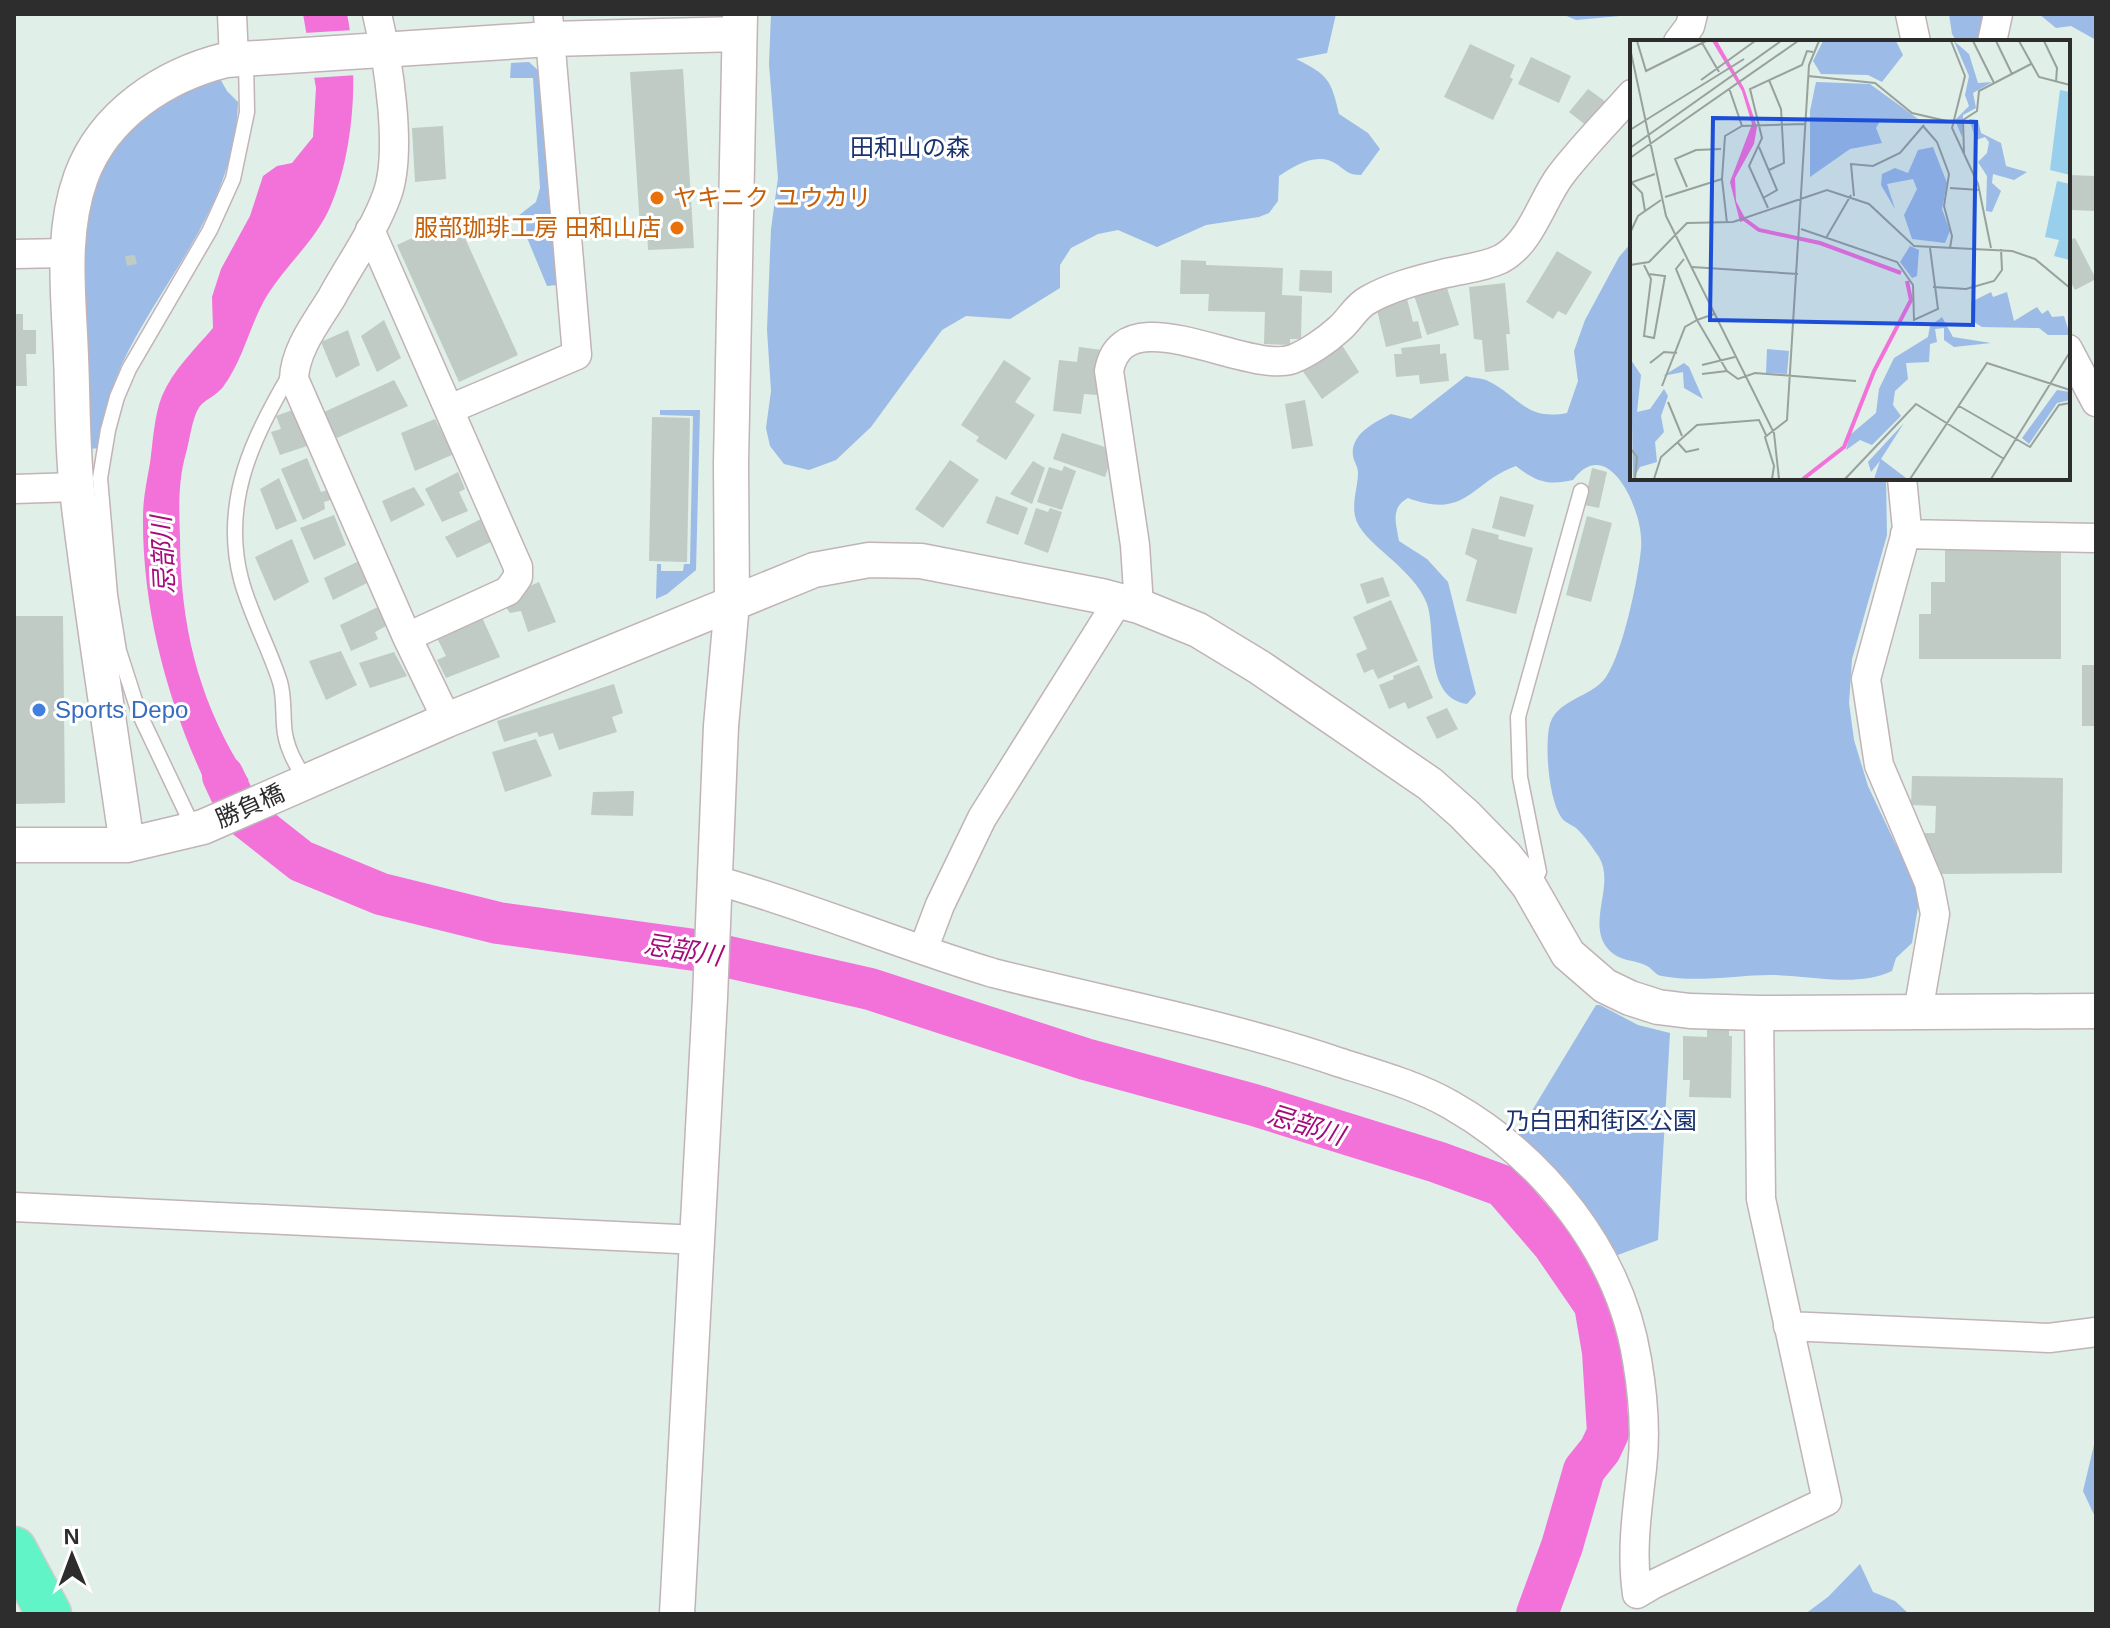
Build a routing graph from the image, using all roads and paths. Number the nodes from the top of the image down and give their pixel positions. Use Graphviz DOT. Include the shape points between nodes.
graph roads {
  1 [pos="232,14"];
  2 [pos="377,14"];
  3 [pos="1910,14"];
  4 [pos="1998,14"];
  5 [pos="740,24"];
  6 [pos="549,26"];
  7 [pos="1916,40"];
  8 [pos="1992,40"];
  9 [pos="376,51"];
  10 [pos="242,58"];
  11 [pos="1630,96"];
  12 [pos="370,230"];
  13 [pos="67,253"];
  14 [pos="14,254"];
  15 [pos="2070,353"];
  16 [pos="294,367"];
  17 [pos="2096,402"];
  18 [pos="450,409"];
  19 [pos="1902,480"];
  20 [pos="77,487"];
  21 [pos="14,489"];
  22 [pos="1581,491"];
  23 [pos="1905,534"];
  24 [pos="2096,538"];
  25 [pos="732,603"];
  26 [pos="1128,604"];
  27 [pos="407,637"];
  28 [pos="447,720"];
  29 [pos="302,783"];
  30 [pos="199,828"];
  31 [pos="14,845"];
  32 [pos="127,845"];
  33 [pos="714,884"];
  34 [pos="1529,886"];
  35 [pos="923,950"];
  36 [pos="2096,1011"];
  37 [pos="1918,1012"];
  38 [pos="1759,1013"];
  39 [pos="14,1207"];
  40 [pos="698,1240"];
  41 [pos="1788,1326"];
  42 [pos="2096,1332"];
  43 [pos="677,1614"];
  1 -- 10 [label="street"];
  2 -- 9 [label="street"];
  3 -- 7 [label="street"];
  4 -- 8 [label="street"];
  5 -- 6 [label="street"];
  5 -- 25 [label="street"];
  6 -- 9 [label="street"];
  6 -- 18 [label="street" via="577,355"];
  9 -- 10 [label="street"];
  9 -- 12 [label="street" via="393,133 393,177"];
  10 -- 13 [label="street" via="199,67 169,81 120,117 82,174"];
  10 -- 30 [label="lane" via="247,112 233,179 210,230 129,369 108,430 100,478 119,651 139,713"];
  11 -- 26 [label="street" via="1562,174 1518,246 1504,257 1376,295 1359,305 1339,329 1290,360 1273,362 1195,343 1147,338 1122,344 1112,355 1109,371 1135,545"];
  12 -- 16 [label="street"];
  12 -- 18 [label="street"];
  13 -- 14 [label="street"];
  13 -- 20 [label="street"];
  15 -- 17 [label="street"];
  16 -- 27 [label="street" via="294,379"];
  16 -- 29 [label="lane" via="250,453 235,508 235,533 242,582 282,686 284,728"];
  18 -- 27 [label="street" via="514,554 518,577 508,591"];
  19 -- 23 [label="street"];
  20 -- 21 [label="street"];
  20 -- 32 [label="street"];
  22 -- 34 [label="lane" via="1518,717 1520,777 1539,872"];
  23 -- 24 [label="street"];
  23 -- 37 [label="street" via="1866,679 1879,765 1929,883 1935,914"];
  25 -- 26 [label="street, 勝負橋" via="814,570 869,560 921,561"];
  25 -- 28 [label="street, 勝負橋"];
  25 -- 33 [label="street"];
  26 -- 34 [label="street, 勝負橋" via="1198,630 1396,760 1464,814"];
  26 -- 35 [label="street" via="982,818"];
  27 -- 28 [label="street"];
  28 -- 29 [label="street, 勝負橋"];
  29 -- 30 [label="street, 勝負橋"];
  30 -- 32 [label="street, 勝負橋"];
  31 -- 32 [label="street, 勝負橋"];
  33 -- 35 [label="street" via="755,891"];
  33 -- 40 [label="street"];
  34 -- 38 [label="street, 勝負橋" via="1568,954 1605,986 1658,1007"];
  35 -- 41 [label="street" via="1008,977 1286,1044 1389,1078 1452,1106 1536,1169 1586,1231 1610,1274 1637,1358 1643,1466 1633,1562 1637,1594 1827,1501"];
  36 -- 37 [label="street, 勝負橋"];
  37 -- 38 [label="street, 勝負橋"];
  38 -- 41 [label="street" via="1761,1199"];
  39 -- 40 [label="street"];
  40 -- 43 [label="street"];
  41 -- 42 [label="street" via="2049,1338"];
}
